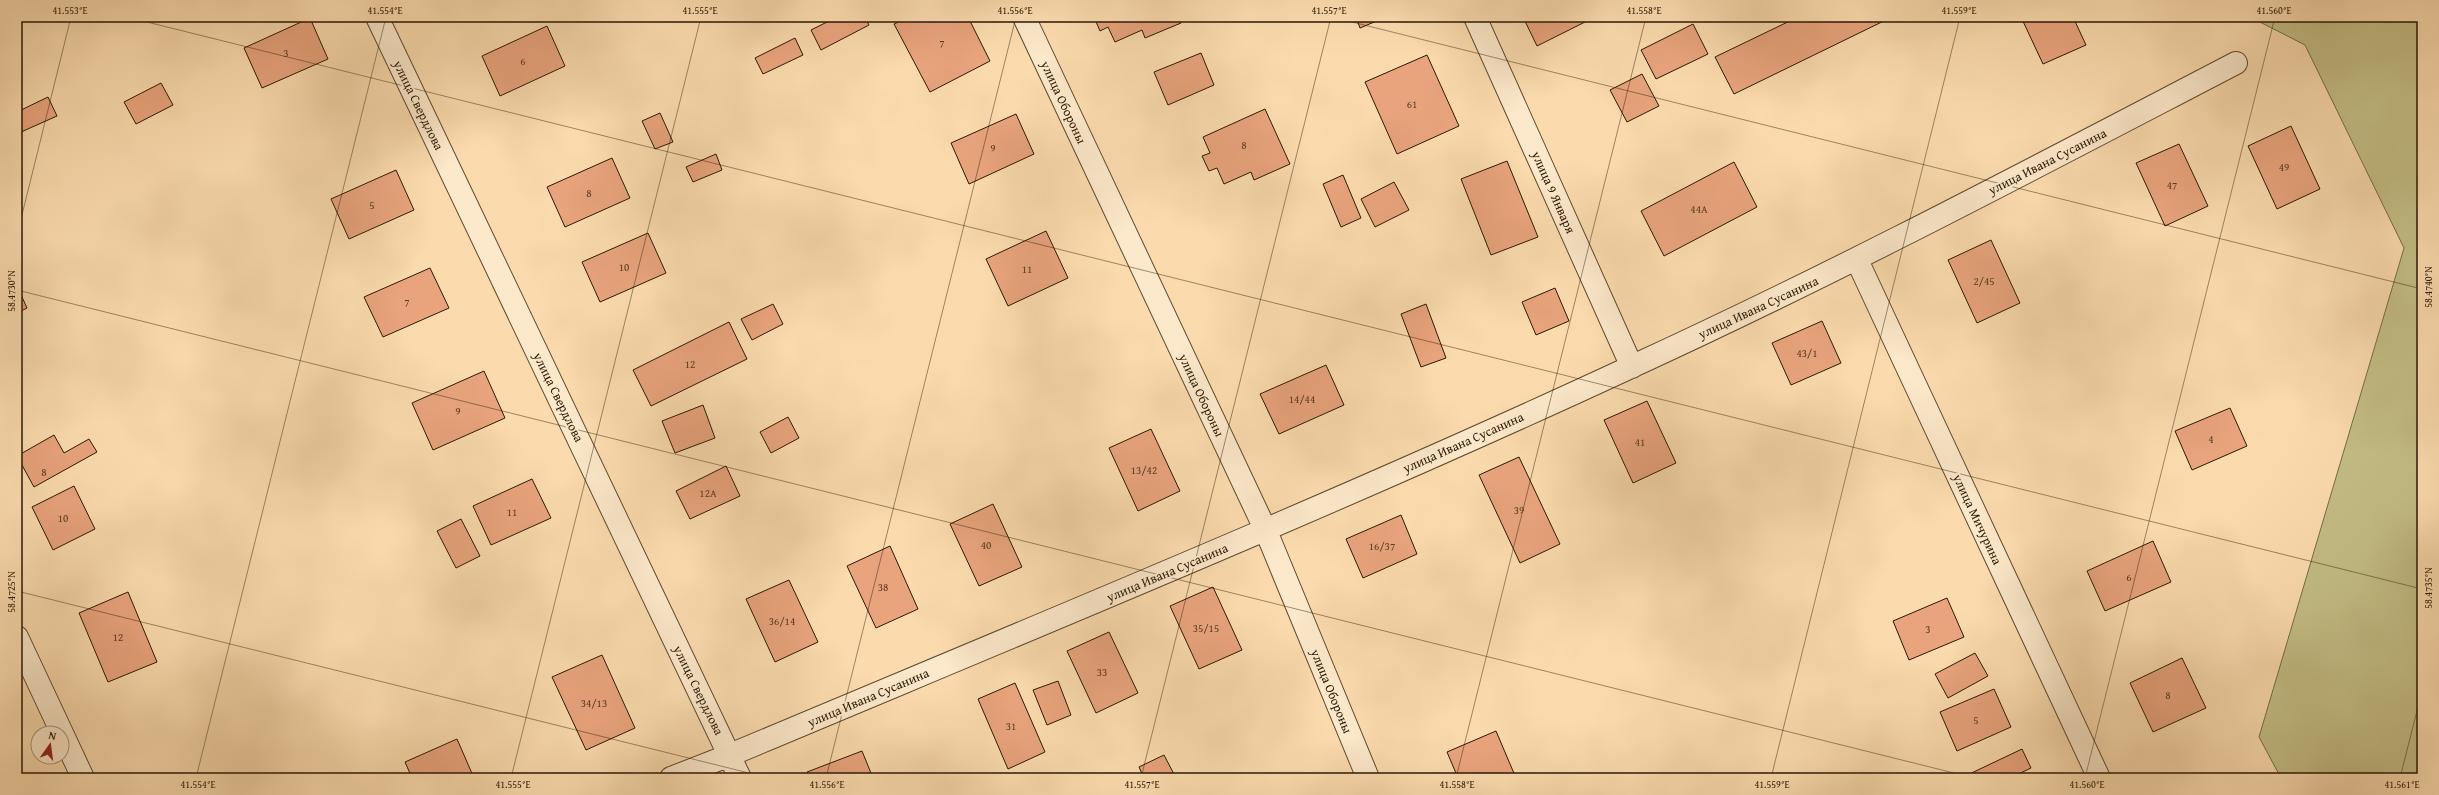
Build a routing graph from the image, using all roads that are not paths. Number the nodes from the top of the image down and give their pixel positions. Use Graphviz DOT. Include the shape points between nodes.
graph roads {
  1 [pos="377,17"];
  2 [pos="1024,17"];
  3 [pos="1475,17"];
  4 [pos="2236,63"];
  5 [pos="1857,260"];
  6 [pos="1632,367"];
  7 [pos="1266,530"];
  8 [pos="17,637"];
  9 [pos="58,725"];
  10 [pos="70,750"];
  11 [pos="730,755"];
  12 [pos="83,778"];
  13 [pos="671,778"];
  14 [pos="740,778"];
  15 [pos="1368,778"];
  16 [pos="2099,778"];
  1 -- 11 [label="street, улица Свердлова"];
  2 -- 7 [label="street, улица Обороны"];
  3 -- 6 [label="street, улица 9 Января"];
  4 -- 5 [label="street, улица Ивана Сусанина"];
  5 -- 6 [label="street, улица Ивана Сусанина"];
  5 -- 16 [label="street, улица Мичурина"];
  6 -- 7 [label="street, улица Ивана Сусанина"];
  7 -- 11 [label="street, улица Ивана Сусанина"];
  7 -- 15 [label="street, улица Обороны"];
  8 -- 9 [label="street"];
  10 -- 12 [label="street"];
  11 -- 13 [label="street, улица Ивана Сусанина"];
  11 -- 14 [label="street, улица Свердлова"];
}
